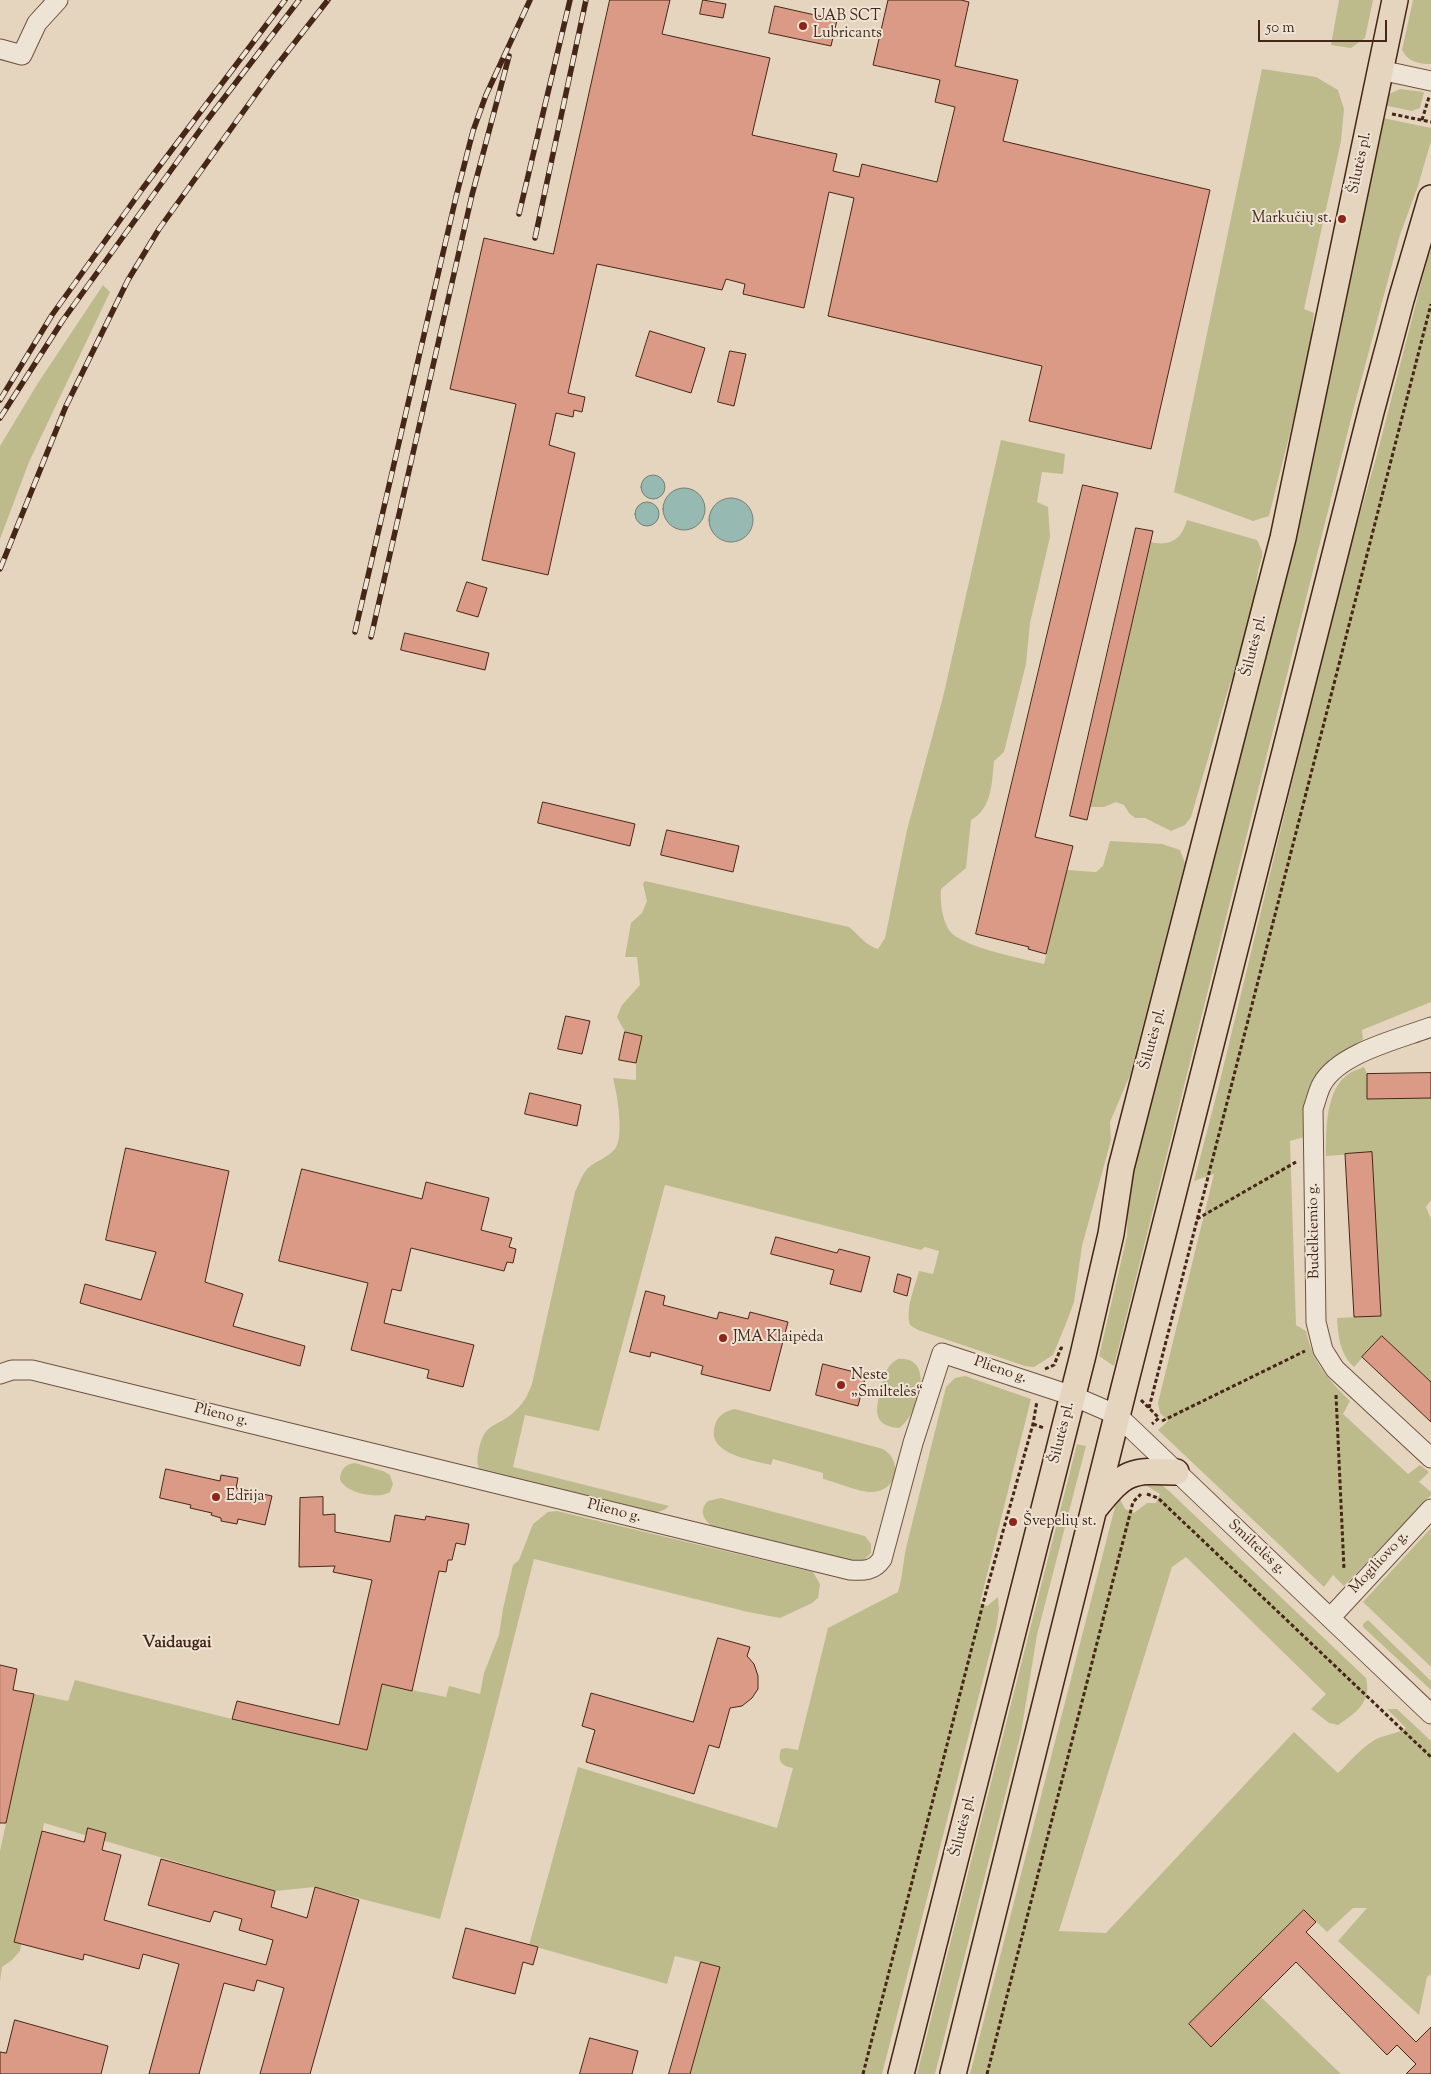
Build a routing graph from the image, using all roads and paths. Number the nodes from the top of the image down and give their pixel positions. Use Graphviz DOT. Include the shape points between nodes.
graph roads {
  1 [pos="58,0"];
  2 [pos="1395,0"];
  3 [pos="0,48"];
  4 [pos="1380,70"];
  5 [pos="1430,88"];
  6 [pos="1372,109"];
  7 [pos="1422,120"];
  8 [pos="1431,122"];
  9 [pos="1431,198"];
  10 [pos="1431,304"];
  11 [pos="1431,1028"];
  12 [pos="1314,1152"];
  13 [pos="1197,1219"];
  14 [pos="1321,1344"];
  15 [pos="1335,1369"];
  16 [pos="0,1374"];
  17 [pos="1040,1385"];
  18 [pos="1073,1396"];
  19 [pos="1149,1408"];
  20 [pos="1117,1416"];
  21 [pos="1162,1421"];
  22 [pos="1431,1458"];
  23 [pos="1176,1472"];
  24 [pos="1094,1509"];
  25 [pos="1431,1509"];
  26 [pos="1344,1569"];
  27 [pos="1330,1618"];
  28 [pos="1431,1714"];
  29 [pos="1431,1757"];
  30 [pos="863,2074"];
  31 [pos="901,2074"];
  32 [pos="952,2074"];
  33 [pos="987,2074"];
  1 -- 3 [label="street" via="37,23 22,55"];
  2 -- 4 [label="main road, Šilutės pl."];
  4 -- 5 [label="street"];
  4 -- 6 [label="main road, Šilutės pl."];
  5 -- 7 [label="path"];
  6 -- 7 [label="path"];
  6 -- 18 [label="main road, Šilutės pl." via="1283,538 1121,1168 1111,1234"];
  7 -- 8 [label="path"];
  9 -- 20 [label="main road" via="1403,290"];
  10 -- 13 [label="path"];
  11 -- 12 [label="street, Budelkiemio g." via="1362,1053 1339,1065 1322,1083 1313,1110"];
  12 -- 13 [label="path"];
  12 -- 14 [label="street, Budelkiemio g." via="1316,1322"];
  13 -- 19 [label="path"];
  14 -- 15 [label="street, Budelkiemio g."];
  14 -- 21 [label="path"];
  15 -- 22 [label="street, Budelkiemio g."];
  15 -- 26 [label="path"];
  16 -- 17 [label="street, Plieno g." via="32,1370 863,1571 877,1566 882,1558 942,1352"];
  17 -- 18 [label="street, Plieno g."];
  17 -- 30 [label="path" via="1033,1424 986,1592"];
  18 -- 20 [label="street, Smiltelės g."];
  18 -- 31 [label="main road, Šilutės pl."];
  20 -- 23 [label="street, Smiltelės g."];
  20 -- 24 [label="main road"];
  23 -- 24 [label="main road" via="1132,1474 1116,1483"];
  23 -- 27 [label="street, Smiltelės g."];
  24 -- 32 [label="main road"];
  25 -- 27 [label="street, Mogiliovo g."];
  27 -- 28 [label="street, Smiltelės g."];
  29 -- 33 [label="path" via="1158,1498 1140,1494 1132,1502"];
}
